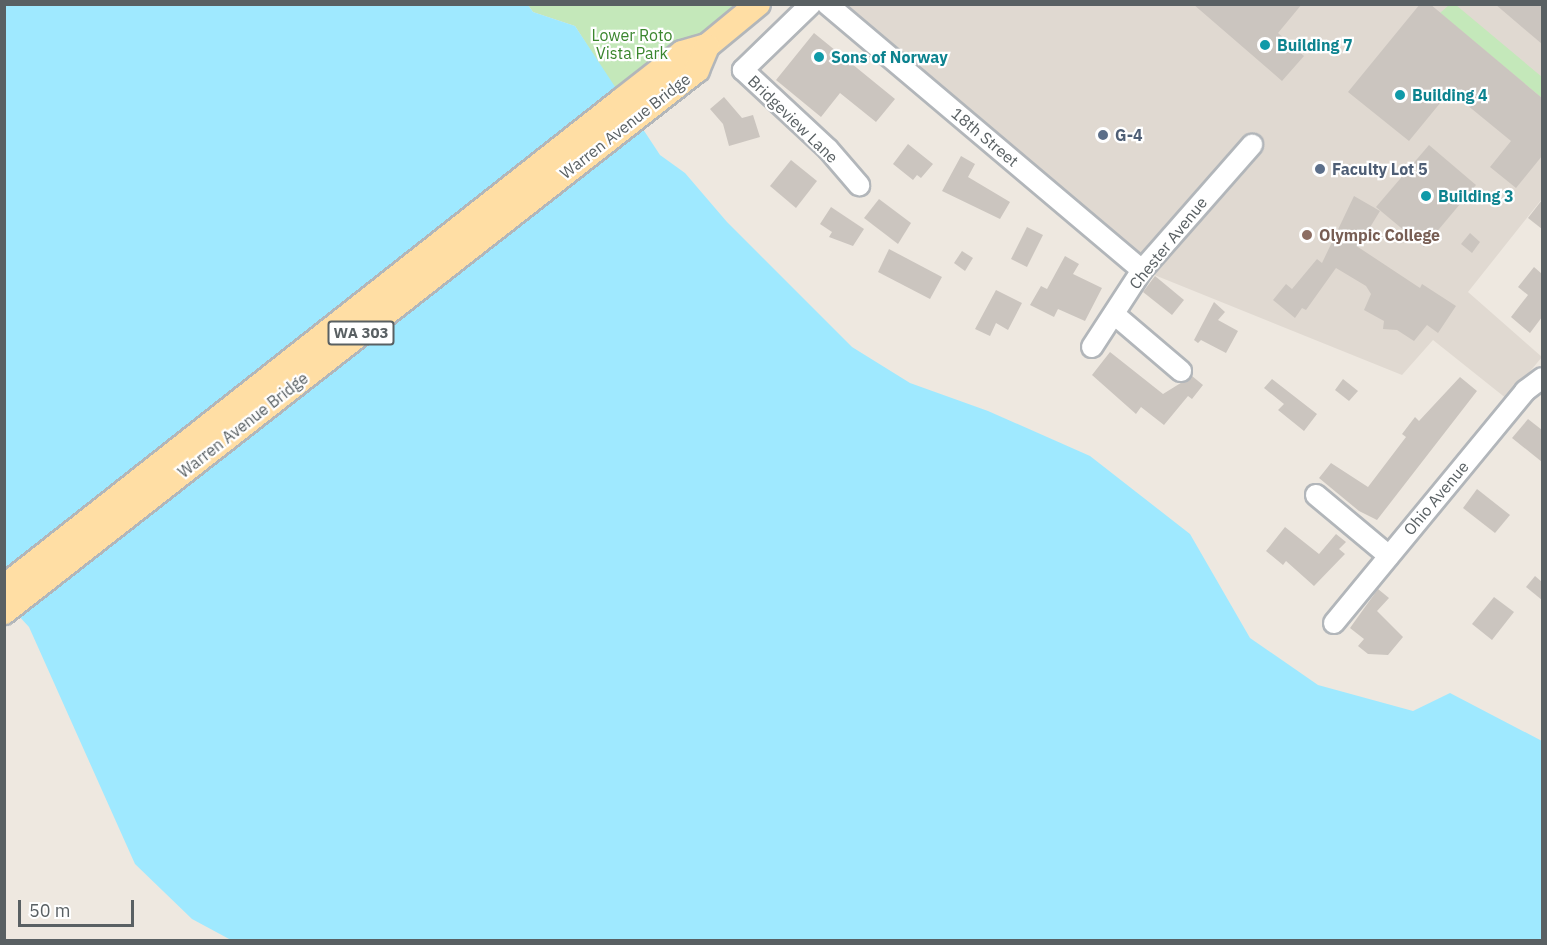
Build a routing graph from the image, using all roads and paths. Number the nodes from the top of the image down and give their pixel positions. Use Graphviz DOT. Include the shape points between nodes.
graph roads {
  1 [pos="758,4"];
  2 [pos="811,4"];
  3 [pos="826,4"];
  4 [pos="707,46"];
  5 [pos="1252,145"];
  6 [pos="859,185"];
  7 [pos="1142,270"];
  8 [pos="1114,314"];
  9 [pos="1092,347"];
  10 [pos="1181,371"];
  11 [pos="1542,381"];
  12 [pos="1316,495"];
  13 [pos="1389,556"];
  14 [pos="4,587"];
  15 [pos="4,612"];
  16 [pos="1334,623"];
  1 -- 4 [label="main road, WA 303"];
  2 -- 6 [label="street, Bridgeview Lane" via="742,70 828,148"];
  3 -- 7 [label="street, 18th Street"];
  4 -- 14 [label="main road, Warren Avenue Bridge / WA 303" via="682,53"];
  4 -- 15 [label="main road, Warren Avenue Bridge / WA 303" via="696,70"];
  5 -- 7 [label="street, Chester Avenue"];
  7 -- 8 [label="street, Chester Avenue"];
  8 -- 9 [label="street, Chester Avenue"];
  8 -- 10 [label="street"];
  11 -- 13 [label="street, Ohio Avenue" via="1525,391"];
  12 -- 13 [label="street"];
  13 -- 16 [label="street, Ohio Avenue"];
}
